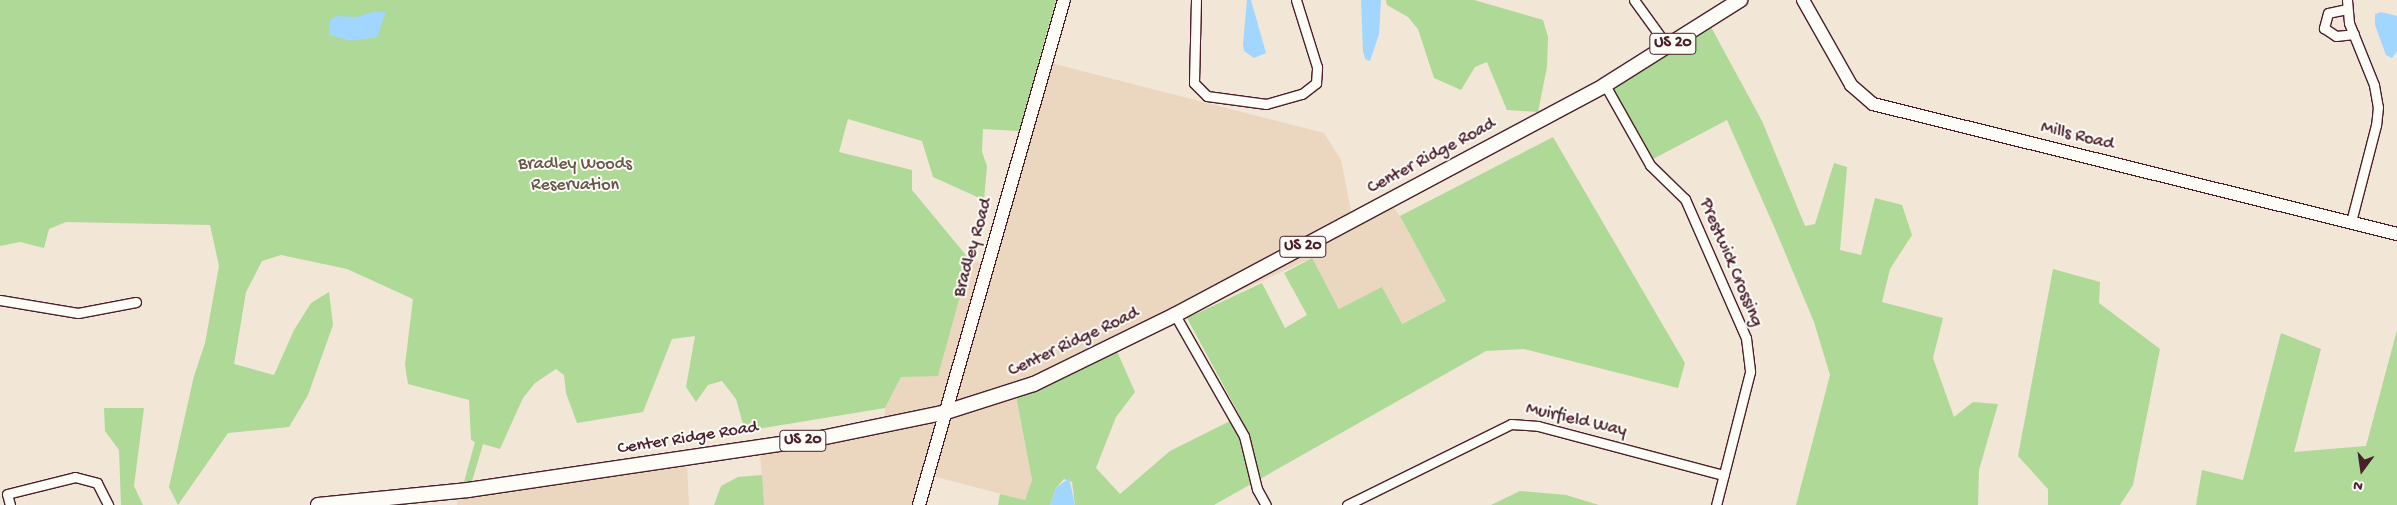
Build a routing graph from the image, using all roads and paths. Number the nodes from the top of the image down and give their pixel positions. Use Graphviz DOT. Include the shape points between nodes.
graph roads {
  1 [pos="1064,0"];
  2 [pos="1196,0"];
  3 [pos="1296,0"];
  4 [pos="1634,0"];
  5 [pos="1740,0"];
  6 [pos="1803,0"];
  7 [pos="2347,5"];
  8 [pos="2354,34"];
  9 [pos="1668,47"];
  10 [pos="1605,85"];
  11 [pos="2351,222"];
  12 [pos="2397,234"];
  13 [pos="0,300"];
  14 [pos="136,302"];
  15 [pos="1175,315"];
  16 [pos="946,412"];
  17 [pos="1724,475"];
  18 [pos="10,505"];
  19 [pos="108,505"];
  20 [pos="318,505"];
  21 [pos="919,505"];
  22 [pos="1266,505"];
  23 [pos="1347,505"];
  24 [pos="1716,505"];
  1 -- 16 [label="street, Bradley Road"];
  2 -- 3 [label="street" via="1194,84 1207,96 1252,104 1282,102 1302,94 1316,83 1318,76"];
  4 -- 9 [label="street"];
  5 -- 9 [label="main road, Center Ridge Road / US 20"];
  6 -- 11 [label="street, Mills Road" via="1851,86 1874,104"];
  7 -- 8 [label="street"];
  7 -- 8 [label="street" via="2328,13 2324,28 2336,36"];
  8 -- 11 [label="street" via="2374,85 2378,107"];
  9 -- 10 [label="main road, Center Ridge Road / US 20"];
  10 -- 15 [label="main road, Center Ridge Road / US 20"];
  10 -- 17 [label="street, Prestwick Crossing" via="1650,165 1685,199 1746,338 1750,372"];
  11 -- 12 [label="street, Mills Road"];
  13 -- 14 [label="street" via="78,313"];
  15 -- 16 [label="main road, Center Ridge Road / US 20" via="1060,373"];
  15 -- 22 [label="street" via="1244,436 1257,489"];
  16 -- 20 [label="main road, Center Ridge Road / US 20" via="820,438 578,475"];
  16 -- 21 [label="street, Bradley Road"];
  17 -- 23 [label="street, Muirfield Way" via="1538,426 1511,424"];
  17 -- 24 [label="street, Prestwick Crossing"];
  18 -- 19 [label="street" via="7,494 75,477 97,483"];
}
